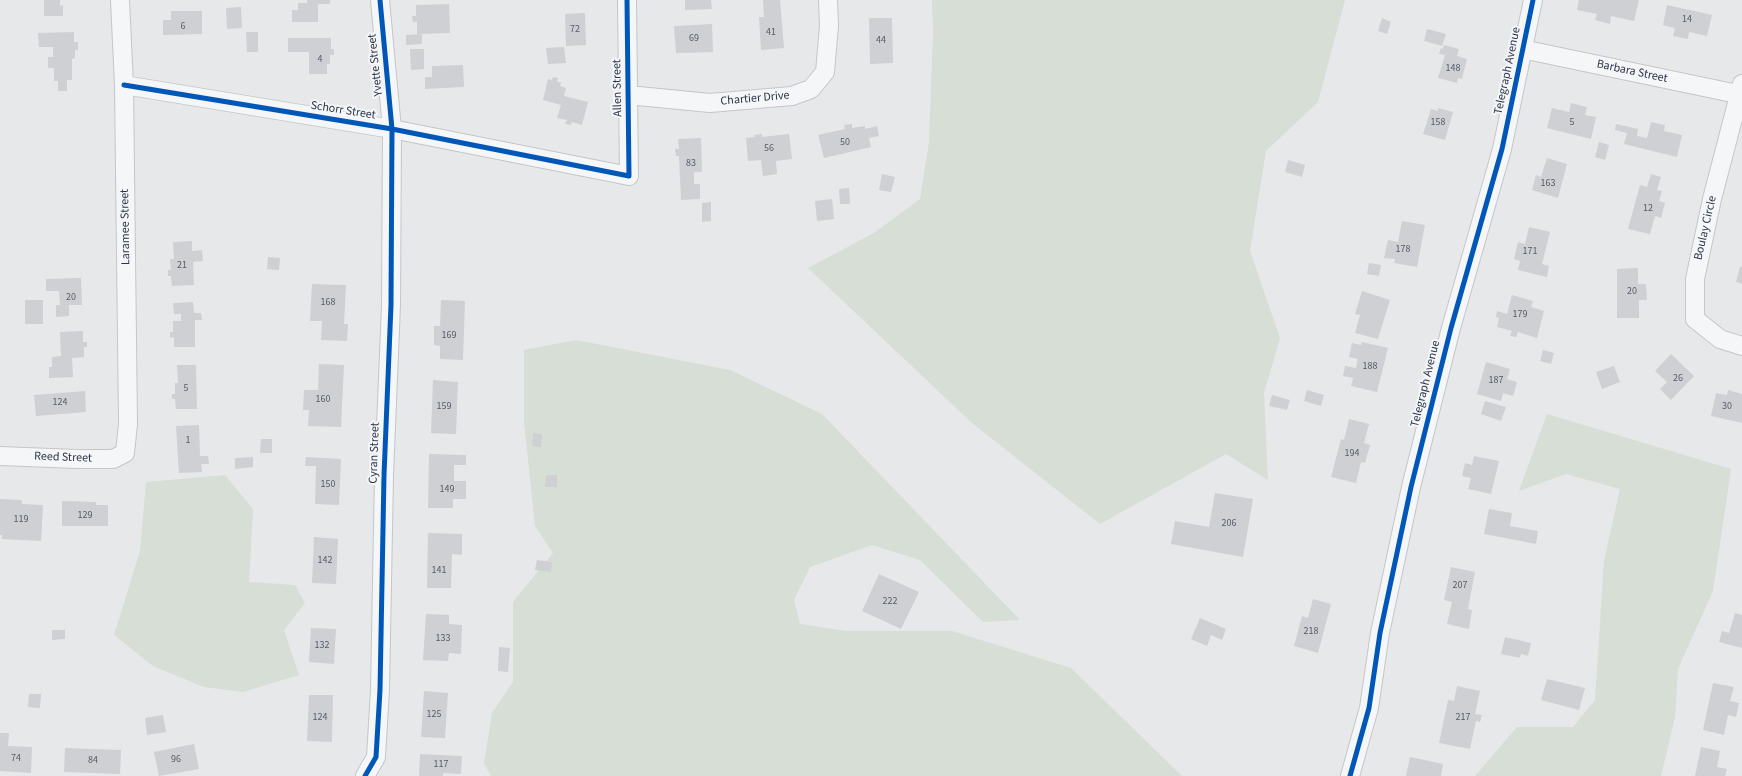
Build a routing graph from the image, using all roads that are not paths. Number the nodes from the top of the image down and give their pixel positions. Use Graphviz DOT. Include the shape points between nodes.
graph roads {
  1 [pos="120,0"];
  2 [pos="380,0"];
  3 [pos="627,0"];
  4 [pos="828,0"];
  5 [pos="1533,0"];
  6 [pos="1522,49"];
  7 [pos="124,85"];
  8 [pos="1741,91"];
  9 [pos="628,95"];
  10 [pos="392,129"];
  11 [pos="629,176"];
  12 [pos="1742,346"];
  13 [pos="125,454"];
  14 [pos="0,456"];
  15 [pos="365,776"];
  16 [pos="1350,776"];
  1 -- 7 [label="street, Laramee Street"];
  2 -- 10 [label="street, Yvette Street"];
  3 -- 9 [label="street, Allen Street"];
  4 -- 9 [label="street, Chartier Drive" via="829,26 825,72 811,90 792,96 710,103"];
  5 -- 6 [label="street, Telegraph Avenue"];
  6 -- 8 [label="street, Barbara Street"];
  6 -- 16 [label="street, Telegraph Avenue" via="1502,149 1451,328 1411,487 1380,633 1369,708"];
  7 -- 10 [label="street, Schorr Street"];
  7 -- 13 [label="street, Laramee Street" via="128,424"];
  8 -- 12 [label="street, Boulay Circle" via="1712,199 1695,279 1694,319 1720,339"];
  9 -- 11 [label="street, Allen Street"];
  10 -- 11 [label="street, Schorr Street"];
  10 -- 15 [label="street, Cyran Street" via="391,305 384,475 380,690 376,757"];
  13 -- 14 [label="street, Reed Street" via="112,459 77,460"];
}
